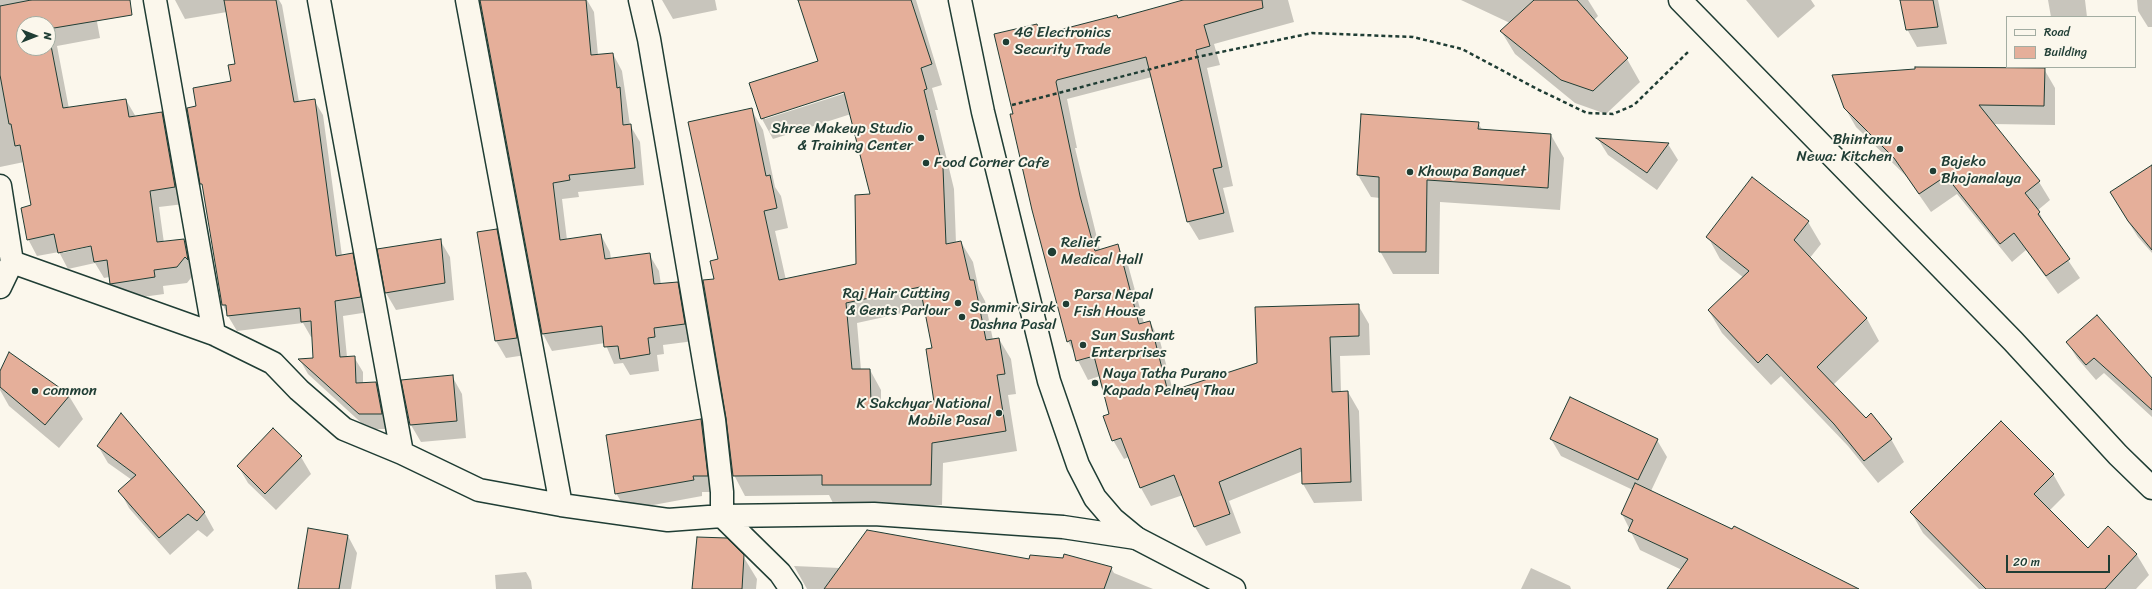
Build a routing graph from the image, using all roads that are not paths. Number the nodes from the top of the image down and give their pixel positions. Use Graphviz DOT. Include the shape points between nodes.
graph roads {
  1 [pos="155,0"];
  2 [pos="319,0"];
  3 [pos="468,0"];
  4 [pos="640,0"];
  5 [pos="960,0"];
  6 [pos="1680,0"];
  7 [pos="0,186"];
  8 [pos="12,262"];
  9 [pos="0,288"];
  10 [pos="214,334"];
  11 [pos="402,453"];
  12 [pos="2152,488"];
  13 [pos="562,505"];
  14 [pos="722,516"];
  15 [pos="1136,538"];
  16 [pos="791,589"];
  17 [pos="1234,589"];
  1 -- 10 [label="street"];
  2 -- 11 [label="street"];
  3 -- 13 [label="street"];
  4 -- 14 [label="street" via="649,39 714,420"];
  5 -- 15 [label="street" via="983,112 1049,380 1078,466 1095,498 1113,519"];
  6 -- 12 [label="street" via="2013,341 2118,455"];
  7 -- 8 [label="street"];
  8 -- 9 [label="street"];
  8 -- 10 [label="street"];
  10 -- 11 [label="street" via="274,363 299,390 344,429"];
  11 -- 13 [label="street" via="479,490"];
  13 -- 14 [label="street" via="668,520"];
  14 -- 15 [label="street" via="874,514 1063,527"];
  14 -- 16 [label="street" via="780,573"];
  15 -- 17 [label="street"];
}
